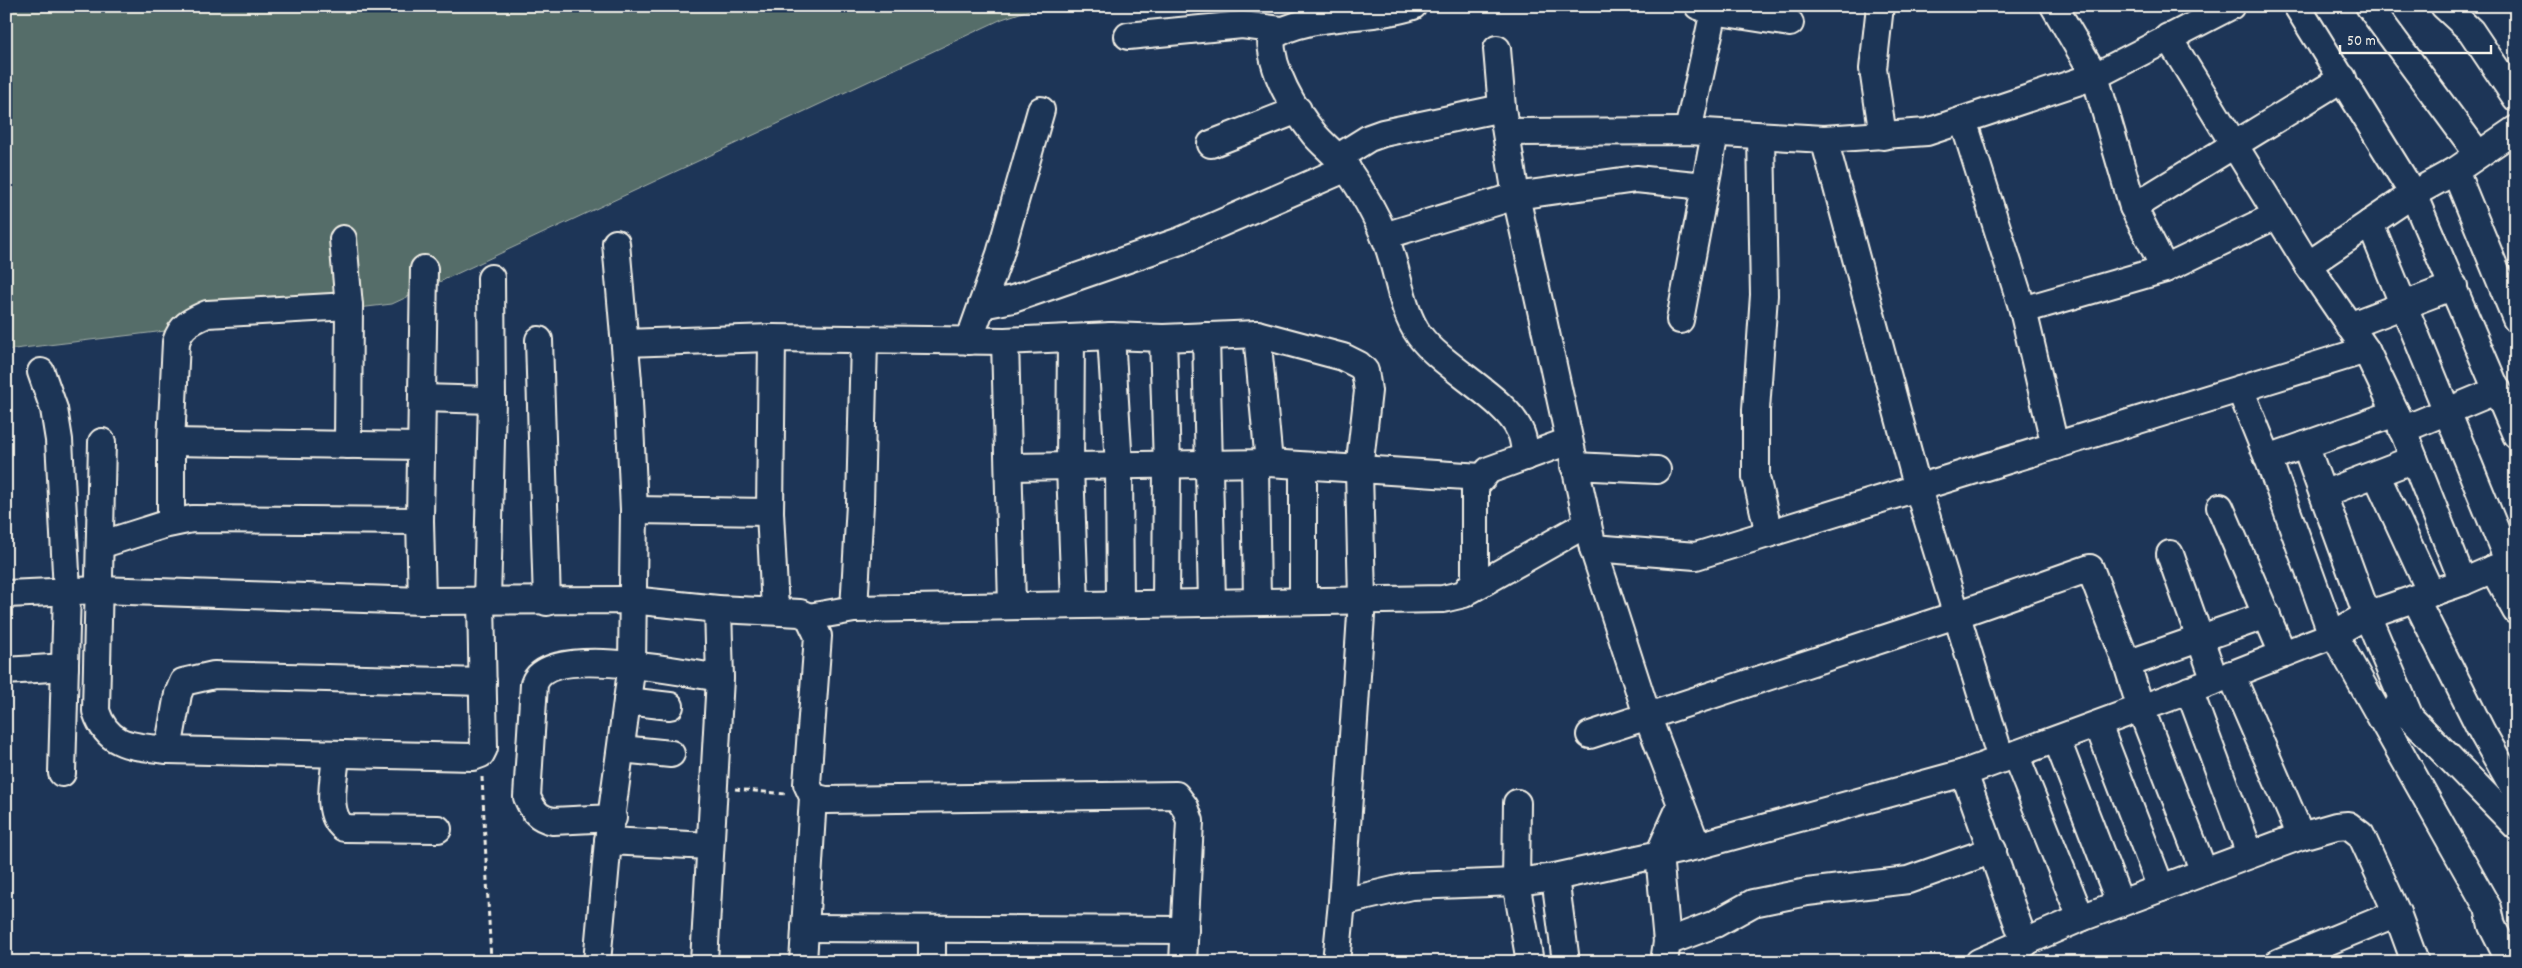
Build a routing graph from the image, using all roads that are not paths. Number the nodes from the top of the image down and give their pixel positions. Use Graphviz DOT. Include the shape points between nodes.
graph roads {
  1 [pos="1413,6"];
  2 [pos="1880,6"];
  3 [pos="2054,6"];
  4 [pos="2231,6"];
  5 [pos="2298,6"];
  6 [pos="2368,6"];
  7 [pos="2444,6"];
  8 [pos="1708,8"];
  9 [pos="2193,14"];
  10 [pos="1790,23"];
  11 [pos="1282,30"];
  12 [pos="1128,36"];
  13 [pos="2168,37"];
  14 [pos="1497,49"];
  15 [pos="2096,76"];
  16 [pos="2343,78"];
  17 [pos="2516,98"];
  18 [pos="1502,108"];
  19 [pos="1041,110"];
  20 [pos="1298,110"];
  21 [pos="1963,120"];
  22 [pos="2516,129"];
  23 [pos="1688,131"];
  24 [pos="1507,132"];
  25 [pos="1715,133"];
  26 [pos="1761,136"];
  27 [pos="1883,136"];
  28 [pos="1824,139"];
  29 [pos="1211,144"];
  30 [pos="2233,144"];
  31 [pos="2478,154"];
  32 [pos="1342,163"];
  33 [pos="2455,172"];
  34 [pos="1705,186"];
  35 [pos="2413,194"];
  36 [pos="1516,196"];
  37 [pos="2133,207"];
  38 [pos="2277,215"];
  39 [pos="2370,223"];
  40 [pos="1384,236"];
  41 [pos="343,239"];
  42 [pos="616,243"];
  43 [pos="2308,265"];
  44 [pos="424,269"];
  45 [pos="2165,269"];
  46 [pos="491,278"];
  47 [pos="2454,286"];
  48 [pos="982,304"];
  49 [pos="349,306"];
  50 [pos="2402,306"];
  51 [pos="2023,310"];
  52 [pos="2516,319"];
  53 [pos="1680,320"];
  54 [pos="2350,326"];
  55 [pos="1257,334"];
  56 [pos="1111,336"];
  57 [pos="1206,336"];
  58 [pos="772,338"];
  59 [pos="1071,338"];
  60 [pos="1163,338"];
  61 [pos="539,340"];
  62 [pos="864,341"];
  63 [pos="969,341"];
  64 [pos="1005,341"];
  65 [pos="625,343"];
  66 [pos="2366,350"];
  67 [pos="41,372"];
  68 [pos="2240,389"];
  69 [pos="2498,390"];
  70 [pos="422,398"];
  71 [pos="492,400"];
  72 [pos="2448,411"];
  73 [pos="2399,422"];
  74 [pos="2516,435"];
  75 [pos="102,442"];
  76 [pos="171,442"];
  77 [pos="348,444"];
  78 [pos="2305,445"];
  79 [pos="421,446"];
  80 [pos="2055,446"];
  81 [pos="1572,453"];
  82 [pos="1526,457"];
  83 [pos="2268,458"];
  84 [pos="2414,459"];
  85 [pos="1262,463"];
  86 [pos="1209,464"];
  87 [pos="1167,465"];
  88 [pos="1119,466"];
  89 [pos="1303,466"];
  90 [pos="1070,467"];
  91 [pos="1009,468"];
  92 [pos="1360,470"];
  93 [pos="1657,470"];
  94 [pos="2376,474"];
  95 [pos="1480,477"];
  96 [pos="1918,489"];
  97 [pos="2323,494"];
  98 [pos="2220,507"];
  99 [pos="634,510"];
  100 [pos="770,512"];
  101 [pos="420,521"];
  102 [pos="171,523"];
  103 [pos="1769,534"];
  104 [pos="1591,536"];
  105 [pos="100,545"];
  106 [pos="2170,554"];
  107 [pos="2506,564"];
  108 [pos="2463,582"];
  109 [pos="99,590"];
  110 [pos="1470,590"];
  111 [pos="67,592"];
  112 [pos="6,594"];
  113 [pos="2423,595"];
  114 [pos="631,600"];
  115 [pos="1362,600"];
  116 [pos="422,601"];
  117 [pos="488,601"];
  118 [pos="1303,601"];
  119 [pos="538,602"];
  120 [pos="1212,602"];
  121 [pos="1257,602"];
  122 [pos="1166,603"];
  123 [pos="1075,604"];
  124 [pos="1120,604"];
  125 [pos="1012,605"];
  126 [pos="718,609"];
  127 [pos="854,609"];
  128 [pos="775,610"];
  129 [pos="2516,612"];
  130 [pos="2267,615"];
  131 [pos="2367,615"];
  132 [pos="1956,616"];
  133 [pos="809,617"];
  134 [pos="2332,635"];
  135 [pos="2200,638"];
  136 [pos="2283,654"];
  137 [pos="632,664"];
  138 [pos="2127,664"];
  139 [pos="65,667"];
  140 [pos="6,671"];
  141 [pos="2223,677"];
  142 [pos="720,678"];
  143 [pos="483,682"];
  144 [pos="2189,690"];
  145 [pos="627,701"];
  146 [pos="670,706"];
  147 [pos="2141,709"];
  148 [pos="2410,717"];
  149 [pos="1648,718"];
  150 [pos="2098,725"];
  151 [pos="1590,735"];
  152 [pos="2057,740"];
  153 [pos="168,750"];
  154 [pos="620,750"];
  155 [pos="336,754"];
  156 [pos="671,754"];
  157 [pos="2009,757"];
  158 [pos="62,773"];
  159 [pos="1964,773"];
  160 [pos="2512,778"];
  161 [pos="813,796"];
  162 [pos="1518,803"];
  163 [pos="1681,805"];
  164 [pos="2516,826"];
  165 [pos="438,829"];
  166 [pos="610,830"];
  167 [pos="2301,836"];
  168 [pos="710,846"];
  169 [pos="1696,846"];
  170 [pos="1993,850"];
  171 [pos="1659,854"];
  172 [pos="2250,854"];
  173 [pos="2204,872"];
  174 [pos="1555,877"];
  175 [pos="1516,882"];
  176 [pos="2161,888"];
  177 [pos="1342,902"];
  178 [pos="2120,903"];
  179 [pos="2397,913"];
  180 [pos="2081,918"];
  181 [pos="805,928"];
  182 [pos="932,929"];
  183 [pos="1185,930"];
  184 [pos="2025,944"];
  185 [pos="1666,952"];
  186 [pos="597,962"];
  187 [pos="704,962"];
  188 [pos="803,962"];
  189 [pos="932,962"];
  190 [pos="1183,962"];
  191 [pos="1336,962"];
  192 [pos="1530,962"];
  193 [pos="1566,962"];
  194 [pos="1979,962"];
  195 [pos="2279,962"];
  196 [pos="2415,962"];
  197 [pos="2510,962"];
  1 -- 11 [label="street"];
  2 -- 27 [label="street" via="1873,69"];
  3 -- 15 [label="street"];
  4 -- 9 [label="street"];
  5 -- 16 [label="street"];
  6 -- 31 [label="street"];
  7 -- 17 [label="street" via="2471,32"];
  8 -- 10 [label="street"];
  8 -- 23 [label="street"];
  9 -- 13 [label="street"];
  11 -- 12 [label="street" via="1242,25"];
  11 -- 20 [label="street" via="1271,38 1271,51 1277,71"];
  13 -- 15 [label="street"];
  13 -- 30 [label="street"];
  14 -- 18 [label="street"];
  15 -- 21 [label="street"];
  15 -- 37 [label="street"];
  16 -- 30 [label="street"];
  16 -- 35 [label="street"];
  18 -- 24 [label="street"];
  18 -- 32 [label="street" via="1384,132 1370,138"];
  19 -- 48 [label="street" via="1000,254"];
  20 -- 29 [label="street"];
  20 -- 32 [label="street" via="1314,134"];
  21 -- 27 [label="street" via="1927,132"];
  21 -- 51 [label="street"];
  22 -- 31 [label="street"];
  23 -- 24 [label="street"];
  23 -- 25 [label="street"];
  24 -- 36 [label="street"];
  25 -- 26 [label="street"];
  25 -- 34 [label="street"];
  26 -- 28 [label="street"];
  26 -- 103 [label="street" via="1764,295 1756,410 1756,477"];
  27 -- 28 [label="street"];
  28 -- 96 [label="street"];
  30 -- 37 [label="street"];
  30 -- 38 [label="street"];
  31 -- 33 [label="street"];
  32 -- 40 [label="street"];
  32 -- 48 [label="street" via="1180,241 1013,299"];
  33 -- 35 [label="street"];
  33 -- 52 [label="street"];
  34 -- 36 [label="street" via="1636,179"];
  34 -- 53 [label="street"];
  35 -- 39 [label="street"];
  35 -- 47 [label="street"];
  36 -- 40 [label="street"];
  36 -- 81 [label="street"];
  37 -- 45 [label="street"];
  38 -- 43 [label="street"];
  38 -- 45 [label="street"];
  39 -- 43 [label="street"];
  39 -- 50 [label="street"];
  40 -- 82 [label="street" via="1418,334 1433,352 1503,408 1521,431"];
  41 -- 49 [label="street"];
  42 -- 65 [label="street"];
  43 -- 54 [label="street"];
  44 -- 70 [label="street"];
  45 -- 51 [label="street"];
  46 -- 71 [label="street"];
  47 -- 50 [label="street"];
  47 -- 69 [label="street"];
  48 -- 63 [label="street"];
  49 -- 76 [label="street" via="207,314 189,322 180,330 176,342"];
  49 -- 77 [label="street"];
  50 -- 54 [label="street"];
  50 -- 72 [label="street"];
  51 -- 80 [label="street"];
  54 -- 66 [label="street"];
  55 -- 57 [label="street"];
  55 -- 85 [label="street"];
  55 -- 92 [label="street" via="1343,357 1365,371 1368,391"];
  56 -- 59 [label="street"];
  56 -- 60 [label="street"];
  56 -- 88 [label="street"];
  57 -- 60 [label="street"];
  57 -- 86 [label="street"];
  58 -- 62 [label="street"];
  58 -- 65 [label="street"];
  58 -- 100 [label="street"];
  59 -- 64 [label="street"];
  59 -- 90 [label="street"];
  60 -- 87 [label="street"];
  61 -- 119 [label="street"];
  62 -- 63 [label="street"];
  62 -- 127 [label="street"];
  63 -- 64 [label="street"];
  64 -- 91 [label="street"];
  65 -- 99 [label="street"];
  66 -- 68 [label="street"];
  66 -- 73 [label="street"];
  67 -- 111 [label="street" via="54,409 59,440"];
  68 -- 80 [label="street"];
  68 -- 83 [label="street"];
  69 -- 72 [label="street"];
  69 -- 74 [label="street"];
  70 -- 71 [label="street"];
  70 -- 79 [label="street"];
  71 -- 117 [label="street"];
  72 -- 73 [label="street"];
  72 -- 107 [label="street"];
  73 -- 78 [label="street"];
  73 -- 84 [label="street"];
  75 -- 105 [label="street"];
  76 -- 77 [label="street"];
  76 -- 102 [label="street"];
  77 -- 79 [label="street"];
  78 -- 83 [label="street"];
  78 -- 97 [label="street"];
  79 -- 101 [label="street"];
  80 -- 96 [label="street"];
  81 -- 82 [label="street"];
  81 -- 93 [label="street"];
  81 -- 104 [label="street"];
  82 -- 95 [label="street" via="1489,470"];
  83 -- 134 [label="street"];
  84 -- 94 [label="street"];
  84 -- 108 [label="street"];
  85 -- 86 [label="street"];
  85 -- 89 [label="street"];
  85 -- 121 [label="street"];
  86 -- 87 [label="street"];
  86 -- 120 [label="street"];
  87 -- 88 [label="street"];
  87 -- 122 [label="street"];
  88 -- 90 [label="street"];
  88 -- 124 [label="street"];
  89 -- 92 [label="street"];
  89 -- 118 [label="street"];
  90 -- 91 [label="street"];
  90 -- 123 [label="street"];
  91 -- 125 [label="street"];
  92 -- 95 [label="street"];
  92 -- 115 [label="street"];
  94 -- 97 [label="street"];
  94 -- 113 [label="street"];
  95 -- 110 [label="street" via="1475,486 1475,580"];
  96 -- 103 [label="street"];
  96 -- 132 [label="street"];
  97 -- 131 [label="street"];
  98 -- 130 [label="street"];
  99 -- 100 [label="street"];
  99 -- 114 [label="street"];
  100 -- 128 [label="street"];
  101 -- 102 [label="street" via="192,519"];
  101 -- 116 [label="street"];
  102 -- 105 [label="street"];
  103 -- 104 [label="street" via="1696,556"];
  104 -- 110 [label="street"];
  104 -- 149 [label="street"];
  105 -- 109 [label="street"];
  106 -- 135 [label="street"];
  107 -- 108 [label="street"];
  107 -- 129 [label="street"];
  108 -- 113 [label="street"];
  109 -- 111 [label="street"];
  109 -- 116 [label="street"];
  109 -- 153 [label="street" via="96,710 101,727 127,746"];
  110 -- 115 [label="street" via="1442,599"];
  111 -- 112 [label="street"];
  111 -- 139 [label="street"];
  113 -- 131 [label="street"];
  113 -- 160 [label="street" via="2482,732"];
  114 -- 119 [label="street"];
  114 -- 126 [label="street"];
  114 -- 137 [label="street"];
  115 -- 118 [label="street"];
  115 -- 177 [label="street"];
  116 -- 117 [label="street"];
  117 -- 119 [label="street"];
  117 -- 143 [label="street"];
  118 -- 121 [label="street"];
  120 -- 121 [label="street"];
  120 -- 122 [label="street"];
  122 -- 124 [label="street"];
  123 -- 124 [label="street"];
  123 -- 125 [label="street"];
  125 -- 127 [label="street"];
  126 -- 128 [label="street"];
  126 -- 142 [label="street"];
  127 -- 133 [label="street"];
  128 -- 133 [label="street"];
  130 -- 135 [label="street"];
  130 -- 136 [label="street"];
  131 -- 134 [label="street"];
  131 -- 148 [label="street"];
  132 -- 138 [label="street" via="2090,568"];
  132 -- 149 [label="street"];
  132 -- 157 [label="street"];
  133 -- 161 [label="street" via="818,636 807,784"];
  134 -- 136 [label="street"];
  135 -- 138 [label="street"];
  135 -- 141 [label="street"];
  136 -- 141 [label="street"];
  137 -- 142 [label="street"];
  137 -- 145 [label="street"];
  137 -- 166 [label="street" via="564,663 547,669 536,677 534,684 527,798 533,812 544,819"];
  138 -- 147 [label="street"];
  139 -- 140 [label="street"];
  139 -- 158 [label="street"];
  141 -- 144 [label="street"];
  141 -- 167 [label="street"];
  142 -- 168 [label="street"];
  143 -- 153 [label="street" via="214,675 194,678 183,682 178,694"];
  143 -- 155 [label="street" via="484,748 481,754 473,757"];
  144 -- 147 [label="street"];
  144 -- 172 [label="street"];
  145 -- 146 [label="street"];
  145 -- 154 [label="street"];
  147 -- 150 [label="street"];
  147 -- 173 [label="street"];
  148 -- 164 [label="street"];
  148 -- 197 [label="street" via="2340,645 2488,908 2492,926"];
  149 -- 151 [label="street"];
  149 -- 163 [label="street"];
  150 -- 152 [label="street"];
  150 -- 176 [label="street"];
  152 -- 157 [label="street"];
  152 -- 178 [label="street"];
  153 -- 155 [label="street"];
  154 -- 156 [label="street"];
  154 -- 166 [label="street"];
  155 -- 165 [label="street" via="332,814 344,828"];
  157 -- 159 [label="street"];
  157 -- 180 [label="street"];
  159 -- 169 [label="street"];
  159 -- 170 [label="street"];
  161 -- 181 [label="street"];
  161 -- 183 [label="street" via="826,800 1176,795 1190,821"];
  162 -- 175 [label="street"];
  163 -- 169 [label="street"];
  163 -- 171 [label="street"];
  166 -- 168 [label="street"];
  166 -- 186 [label="street"];
  167 -- 172 [label="street"];
  167 -- 179 [label="street" via="2348,825 2362,835"];
  168 -- 187 [label="street"];
  169 -- 171 [label="street"];
  170 -- 184 [label="street"];
  170 -- 185 [label="street" via="1908,880 1807,892 1753,903"];
  171 -- 174 [label="street"];
  171 -- 185 [label="street"];
  172 -- 173 [label="street"];
  173 -- 176 [label="street"];
  174 -- 175 [label="street"];
  174 -- 193 [label="street"];
  175 -- 177 [label="street" via="1411,886"];
  175 -- 192 [label="street"];
  176 -- 178 [label="street"];
  177 -- 191 [label="street"];
  178 -- 180 [label="street"];
  179 -- 195 [label="street"];
  179 -- 196 [label="street"];
  180 -- 184 [label="street"];
  181 -- 182 [label="street"];
  181 -- 188 [label="street"];
  182 -- 183 [label="street"];
  182 -- 189 [label="street"];
  183 -- 190 [label="street"];
  184 -- 194 [label="street"];
}
